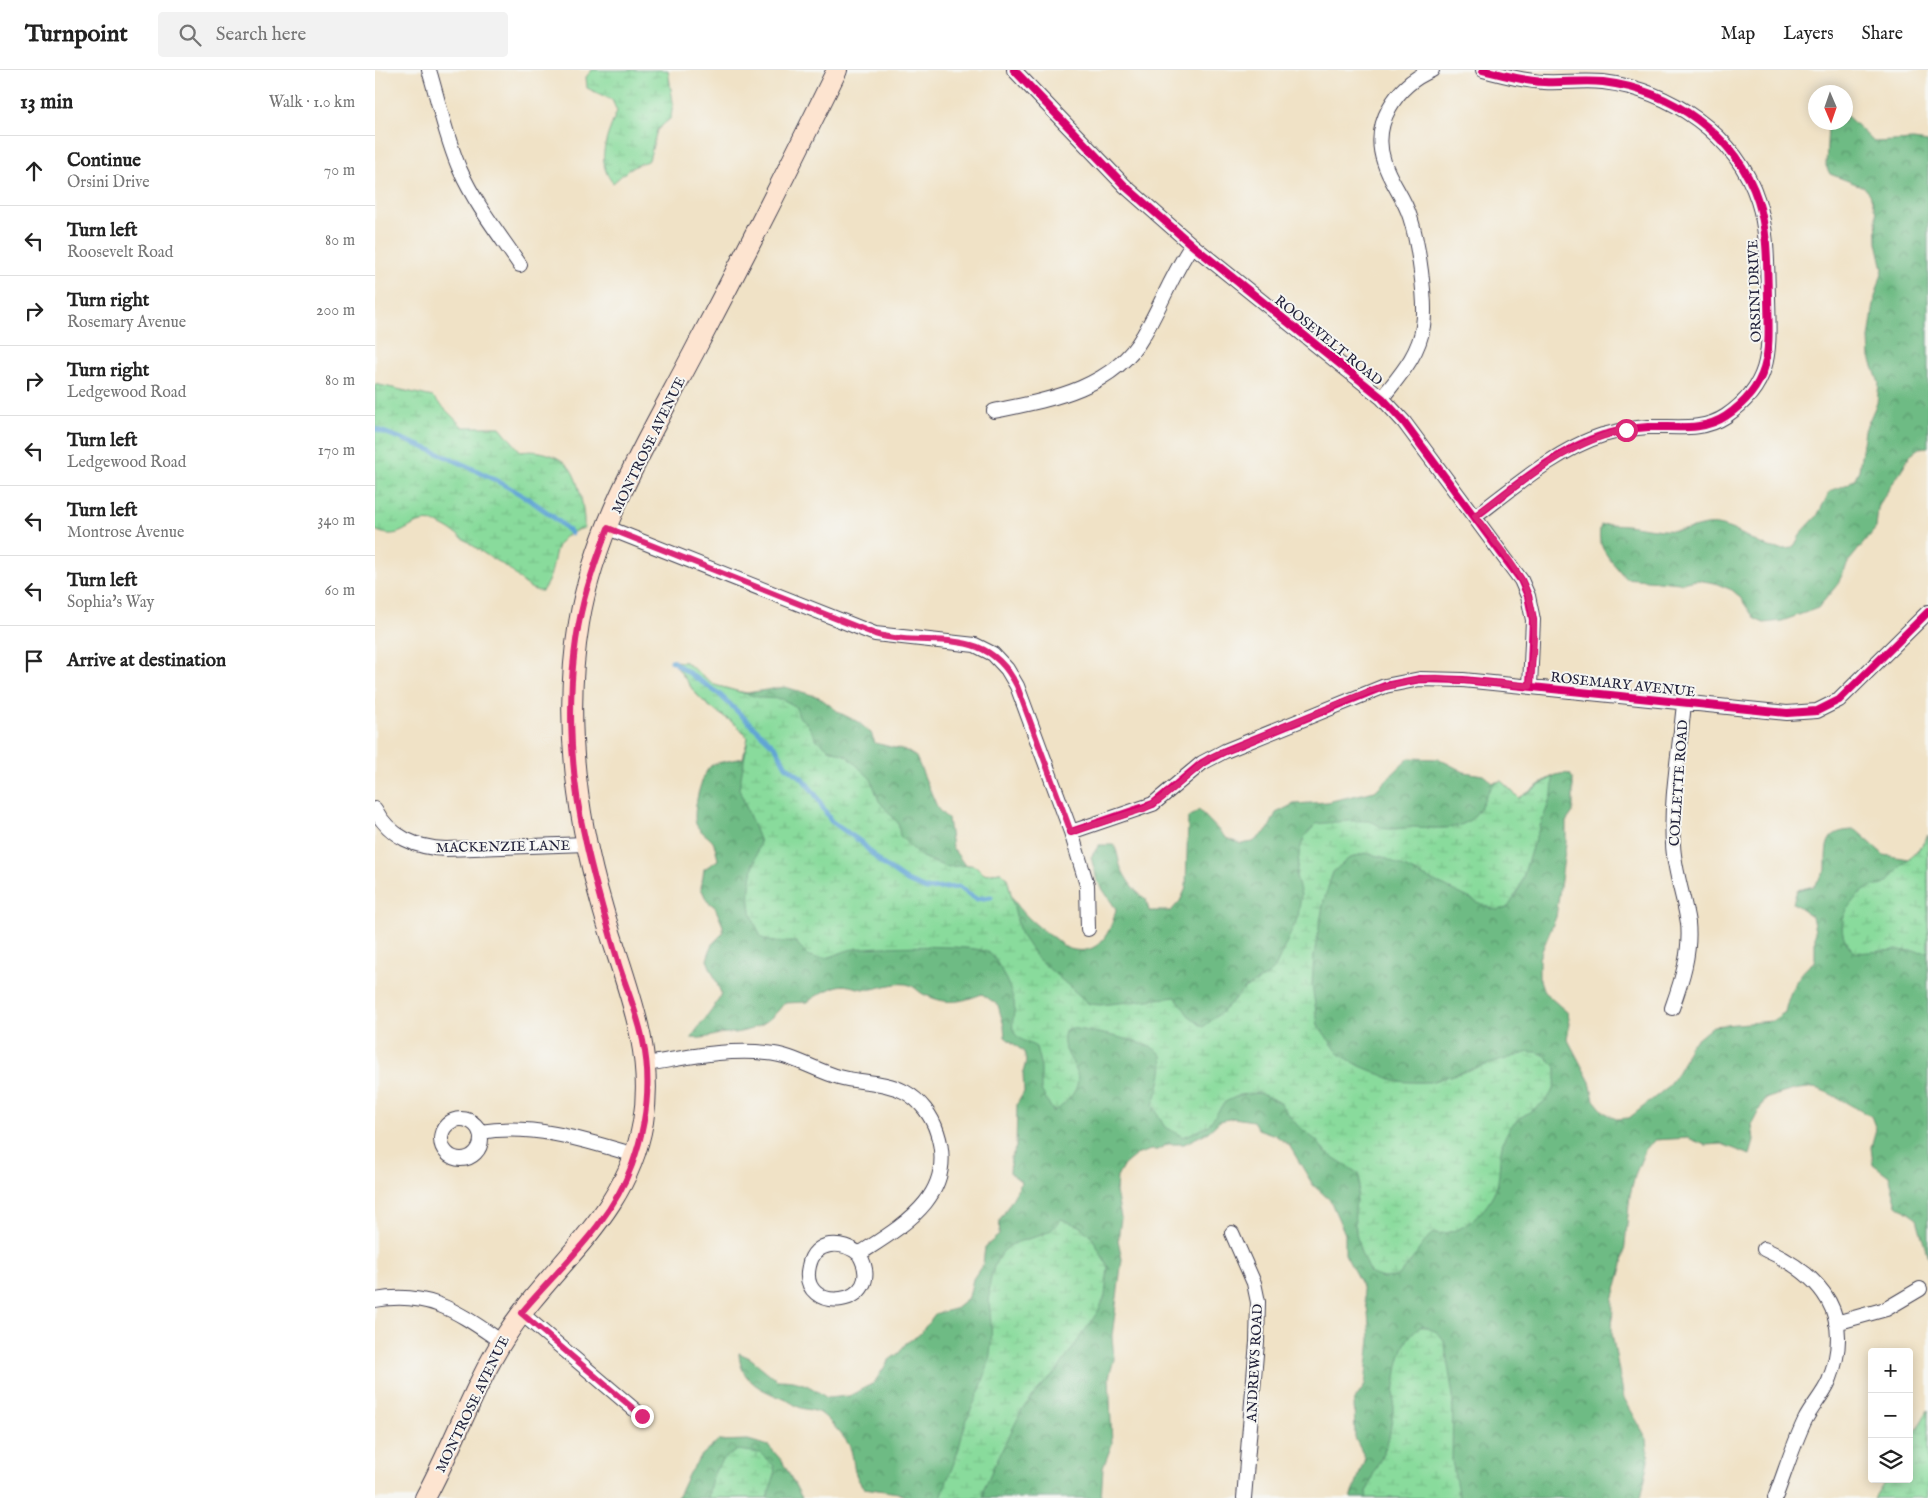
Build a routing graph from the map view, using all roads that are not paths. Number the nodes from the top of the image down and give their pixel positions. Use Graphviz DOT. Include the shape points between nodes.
graph roads {
  1 [pos="429,70"];
  2 [pos="837,70"];
  3 [pos="1014,70"];
  4 [pos="1431,70"];
  5 [pos="1483,70"];
  6 [pos="1192,245"];
  7 [pos="520,265"];
  8 [pos="1382,398"];
  9 [pos="994,411"];
  10 [pos="1475,516"];
  11 [pos="608,528"];
  12 [pos="1928,612"];
  13 [pos="1530,686"];
  14 [pos="1684,703"];
  15 [pos="375,809"];
  16 [pos="1071,832"];
  17 [pos="586,844"];
  18 [pos="1088,929"];
  19 [pos="1672,1008"];
  20 [pos="646,1064"];
  21 [pos="480,1132"];
  22 [pos="635,1155"];
  23 [pos="1232,1233"];
  24 [pos="1764,1250"];
  25 [pos="859,1254"];
  26 [pos="1920,1289"];
  27 [pos="375,1300"];
  28 [pos="521,1313"];
  29 [pos="1836,1323"];
  30 [pos="502,1342"];
  31 [pos="642,1416"];
  32 [pos="425,1498"];
  33 [pos="1244,1498"];
  34 [pos="1775,1498"];
  1 -- 7 [label="street" via="460,170"];
  2 -- 11 [label="main road, MONTROSE AVENUE" via="629,477"];
  3 -- 6 [label="street, ROOSEVELT ROAD" via="1113,173"];
  4 -- 8 [label="street" via="1402,89 1388,108 1382,131 1383,162 1412,223 1424,313 1415,352"];
  5 -- 10 [label="street, ORSINI DRIVE" via="1531,81 1602,82 1641,90 1678,107 1712,131 1739,163 1758,200 1766,243 1769,336 1767,363 1761,379 1746,398 1723,418 1699,427 1633,428 1601,436 1550,463"];
  6 -- 8 [label="street, ROOSEVELT ROAD"];
  6 -- 9 [label="street" via="1142,338 1123,361 1103,376 1069,393"];
  8 -- 10 [label="street, ROOSEVELT ROAD"];
  10 -- 13 [label="street, ROOSEVELT ROAD" via="1517,574 1528,596 1533,620"];
  11 -- 16 [label="street" via="875,634 965,642 993,654 1007,668 1017,686"];
  11 -- 17 [label="main road, MONTROSE AVENUE" via="583,601 575,656 573,763"];
  12 -- 14 [label="street, ROSEMARY AVENUE" via="1855,687 1827,708 1787,713"];
  13 -- 14 [label="street, ROSEMARY AVENUE"];
  13 -- 16 [label="street, ROSEMARY AVENUE" via="1436,678 1372,690 1209,758 1161,799 1144,809"];
  14 -- 19 [label="street, COLLETTE ROAD" via="1672,831 1688,945 1682,979"];
  15 -- 17 [label="street, MACKENZIE LANE" via="393,831 427,848"];
  16 -- 18 [label="street" via="1087,885"];
  17 -- 20 [label="main road, MONTROSE AVENUE" via="640,1028"];
  20 -- 22 [label="main road, MONTROSE AVENUE" via="646,1106"];
  20 -- 25 [label="street" via="726,1053 768,1053 837,1076 897,1088 917,1101 932,1120 940,1141 942,1168 938,1182 926,1204"];
  21 -- 22 [label="street" via="502,1130 559,1134"];
  22 -- 28 [label="main road, MONTROSE AVENUE" via="623,1186 605,1214"];
  23 -- 33 [label="street, ANDREWS ROAD" via="1254,1284 1258,1302"];
  24 -- 29 [label="street" via="1790,1261 1813,1278 1831,1304"];
  25 -- 25 [label="street" via="843,1244 829,1244 818,1250 808,1270 813,1289 835,1301 856,1294 865,1278"];
  26 -- 29 [label="street" via="1886,1309"];
  27 -- 30 [label="street" via="405,1297 438,1303"];
  28 -- 30 [label="main road, MONTROSE AVENUE"];
  28 -- 31 [label="street"];
  29 -- 34 [label="street" via="1834,1361 1829,1380 1805,1421"];
  30 -- 32 [label="main road, MONTROSE AVENUE"];
}
